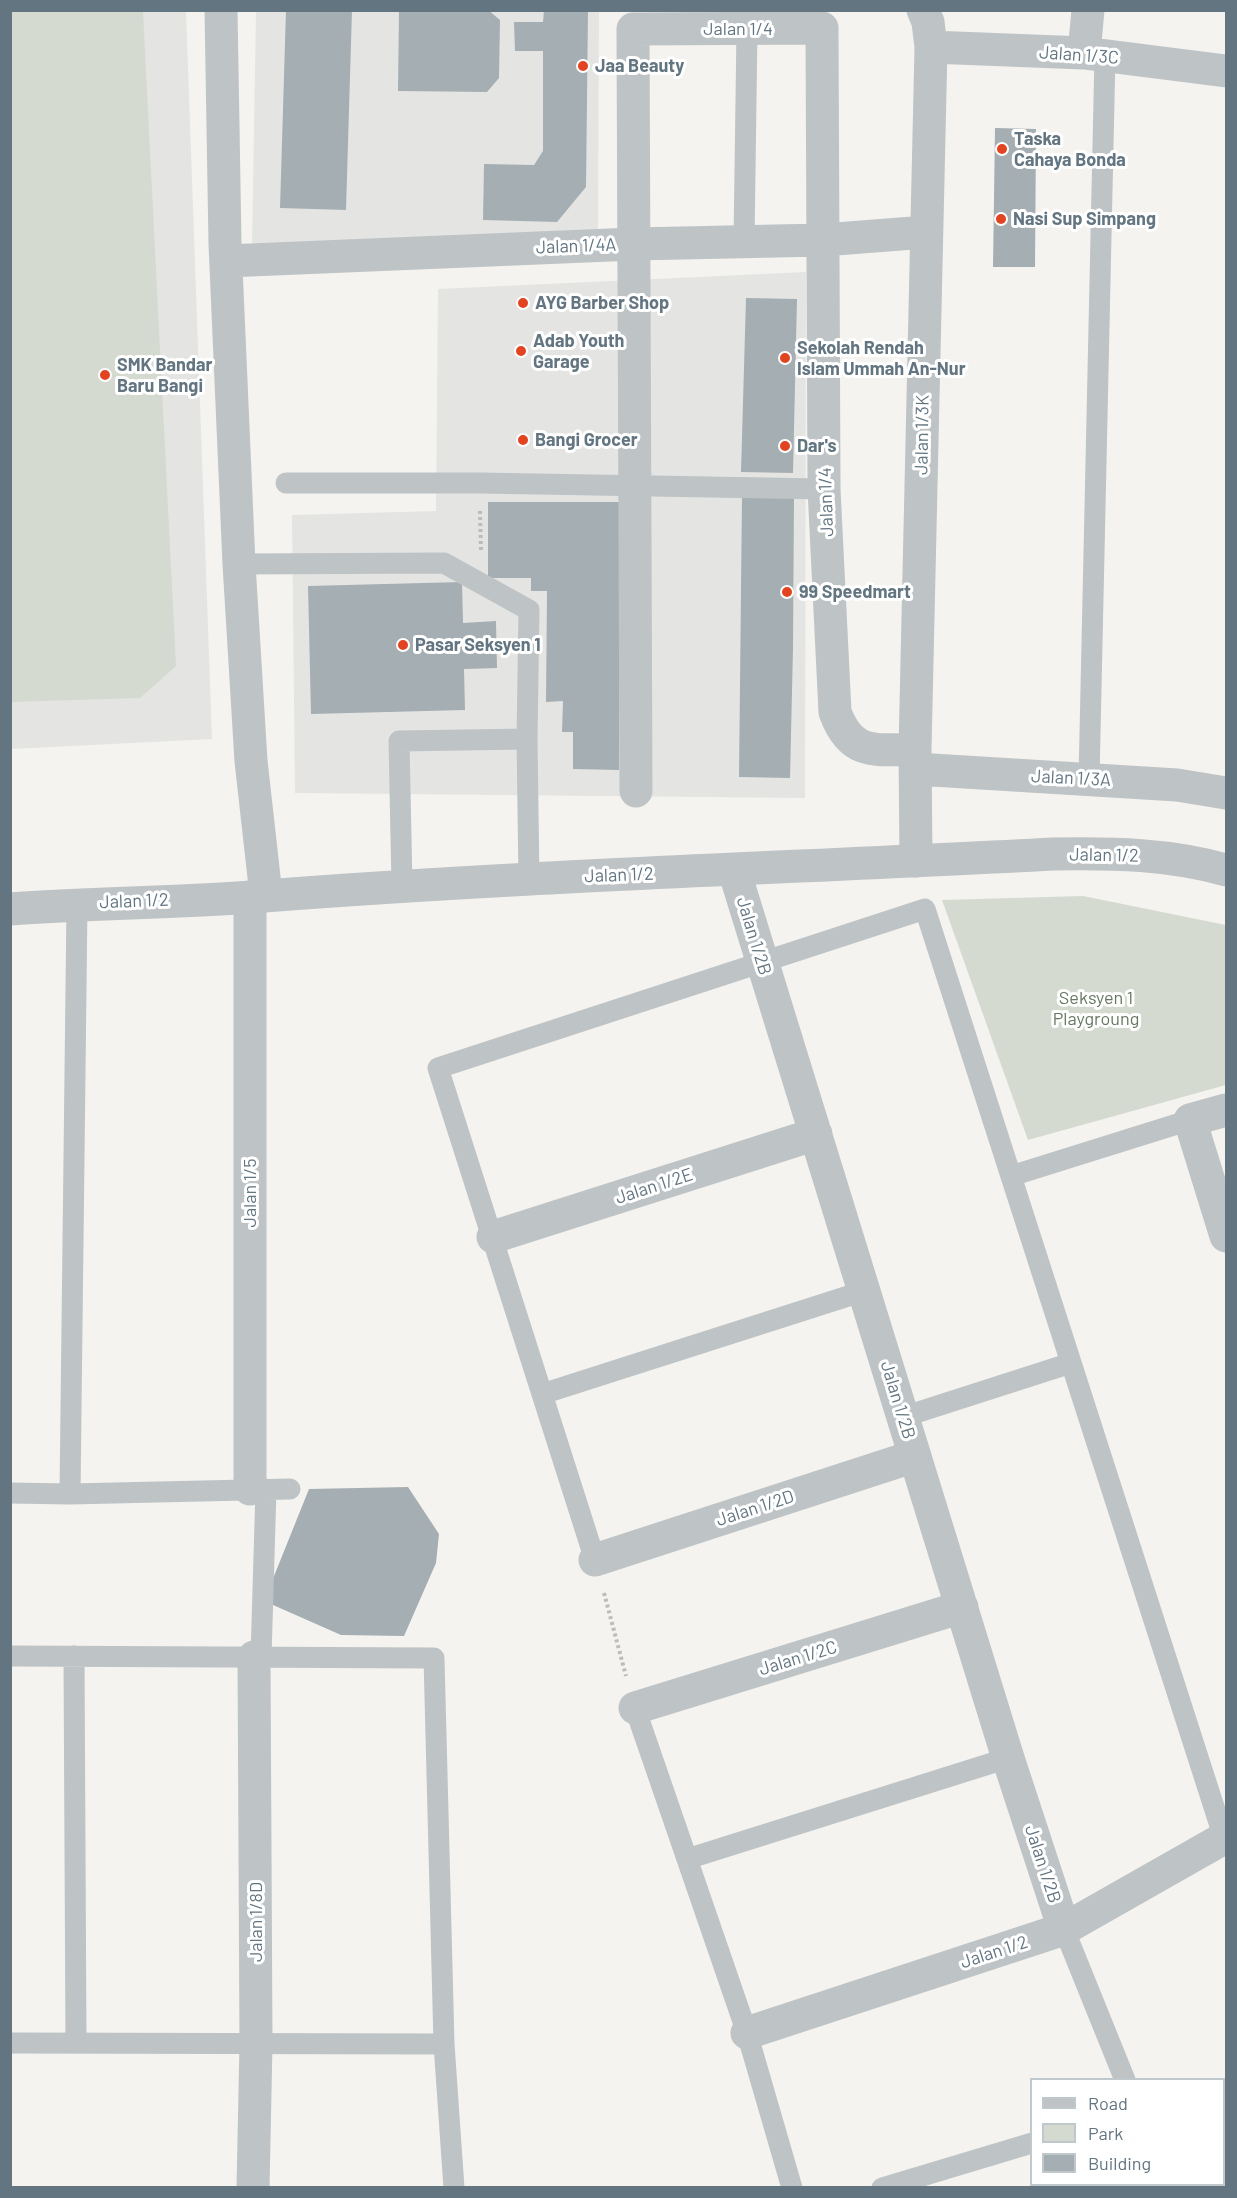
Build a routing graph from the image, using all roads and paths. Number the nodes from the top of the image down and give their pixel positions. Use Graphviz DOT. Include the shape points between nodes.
graph roads {
  1 [pos="221,10"];
  2 [pos="923,10"];
  3 [pos="1088,10"];
  4 [pos="747,29"];
  5 [pos="931,47"];
  6 [pos="1095,54"];
  7 [pos="1227,71"];
  8 [pos="926,232"];
  9 [pos="824,240"];
  10 [pos="744,242"];
  11 [pos="634,244"];
  12 [pos="226,261"];
  13 [pos="286,483"];
  14 [pos="480,483"];
  15 [pos="635,485"];
  16 [pos="824,489"];
  17 [pos="239,564"];
  18 [pos="481,583"];
  19 [pos="527,739"];
  20 [pos="915,759"];
  21 [pos="1089,779"];
  22 [pos="636,791"];
  23 [pos="1227,793"];
  24 [pos="916,861"];
  25 [pos="734,870"];
  26 [pos="1227,870"];
  27 [pos="529,879"];
  28 [pos="402,886"];
  29 [pos="258,896"];
  30 [pos="77,904"];
  31 [pos="10,909"];
  32 [pos="763,962"];
  33 [pos="1227,1110"];
  34 [pos="1190,1120"];
  35 [pos="816,1134"];
  36 [pos="1011,1176"];
  37 [pos="1227,1236"];
  38 [pos="493,1238"];
  39 [pos="864,1291"];
  40 [pos="1071,1363"];
  41 [pos="542,1394"];
  42 [pos="903,1417"];
  43 [pos="915,1456"];
  44 [pos="258,1489"];
  45 [pos="290,1489"];
  46 [pos="10,1493"];
  47 [pos="70,1494"];
  48 [pos="595,1560"];
  49 [pos="962,1607"];
  50 [pos="10,1656"];
  51 [pos="74,1656"];
  52 [pos="257,1657"];
  53 [pos="635,1708"];
  54 [pos="1008,1758"];
  55 [pos="1226,1837"];
  56 [pos="687,1859"];
  57 [pos="1064,1929"];
  58 [pos="747,2033"];
  59 [pos="10,2043"];
  60 [pos="76,2043"];
  61 [pos="256,2044"];
  62 [pos="444,2044"];
  63 [pos="1125,2078"];
  64 [pos="1030,2144"];
  65 [pos="254,2187"];
  66 [pos="454,2187"];
  67 [pos="792,2187"];
  68 [pos="882,2187"];
  1 -- 12 [label="street, Jalan 1/5"];
  2 -- 5 [label="street, Jalan 1/3K"];
  3 -- 6 [label="street"];
  4 -- 9 [label="street, Jalan 1/4" via="822,28"];
  4 -- 10 [label="lane"];
  4 -- 11 [label="street, Jalan 1/4" via="633,29"];
  5 -- 6 [label="street, Jalan 1/3C"];
  5 -- 8 [label="street, Jalan 1/3K"];
  6 -- 7 [label="street, Jalan 1/3C"];
  6 -- 21 [label="lane"];
  8 -- 9 [label="street, Jalan 1/4A"];
  8 -- 20 [label="street, Jalan 1/3K"];
  9 -- 10 [label="street, Jalan 1/4A"];
  9 -- 16 [label="street, Jalan 1/4"];
  10 -- 11 [label="street, Jalan 1/4A"];
  11 -- 12 [label="street, Jalan 1/4A"];
  11 -- 15 [label="street, Jalan 1/4"];
  12 -- 17 [label="street, Jalan 1/5"];
  13 -- 14 [label="lane"];
  14 -- 15 [label="lane"];
  14 -- 18 [label="path"];
  15 -- 16 [label="lane"];
  15 -- 22 [label="street, Jalan 1/4"];
  16 -- 20 [label="street, Jalan 1/4" via="837,718 848,738 861,746"];
  17 -- 18 [label="lane" via="444,563"];
  17 -- 29 [label="street, Jalan 1/5"];
  18 -- 19 [label="lane" via="529,610"];
  19 -- 27 [label="lane"];
  19 -- 28 [label="lane" via="399,741"];
  20 -- 21 [label="street, Jalan 1/3A"];
  20 -- 24 [label="street, Jalan 1/3K"];
  21 -- 23 [label="street, Jalan 1/3A" via="1178,785"];
  24 -- 25 [label="street, Jalan 1/2"];
  24 -- 26 [label="street, Jalan 1/2" via="1123,853 1194,861"];
  25 -- 27 [label="street, Jalan 1/2"];
  25 -- 32 [label="street, Jalan 1/2B"];
  27 -- 28 [label="street, Jalan 1/2"];
  28 -- 29 [label="street, Jalan 1/2"];
  29 -- 30 [label="street, Jalan 1/2"];
  29 -- 44 [label="street, Jalan 1/5"];
  30 -- 31 [label="street, Jalan 1/2"];
  30 -- 47 [label="lane"];
  32 -- 35 [label="street, Jalan 1/2B"];
  32 -- 36 [label="lane" via="925,909"];
  32 -- 38 [label="lane" via="438,1068"];
  33 -- 34 [label="street"];
  34 -- 36 [label="lane"];
  34 -- 37 [label="street"];
  35 -- 38 [label="street, Jalan 1/2E"];
  35 -- 39 [label="street, Jalan 1/2B"];
  36 -- 40 [label="lane"];
  38 -- 41 [label="lane"];
  39 -- 41 [label="lane"];
  39 -- 42 [label="street, Jalan 1/2B"];
  40 -- 42 [label="lane"];
  40 -- 55 [label="lane"];
  41 -- 48 [label="lane"];
  42 -- 43 [label="street, Jalan 1/2B"];
  43 -- 48 [label="street, Jalan 1/2D"];
  43 -- 49 [label="street, Jalan 1/2B"];
  44 -- 45 [label="lane"];
  44 -- 47 [label="lane"];
  44 -- 52 [label="lane"];
  46 -- 47 [label="lane"];
  48 -- 53 [label="path"];
  49 -- 53 [label="street, Jalan 1/2C"];
  49 -- 54 [label="street, Jalan 1/2B"];
  50 -- 51 [label="lane"];
  51 -- 52 [label="lane"];
  51 -- 60 [label="lane"];
  52 -- 61 [label="street, Jalan 1/8D"];
  52 -- 62 [label="lane" via="434,1658"];
  53 -- 56 [label="lane"];
  54 -- 56 [label="lane"];
  54 -- 57 [label="street, Jalan 1/2B"];
  55 -- 57 [label="street, Jalan 1/2"];
  56 -- 58 [label="lane"];
  57 -- 58 [label="street, Jalan 1/2"];
  57 -- 63 [label="lane"];
  58 -- 67 [label="lane"];
  59 -- 60 [label="lane"];
  60 -- 61 [label="lane"];
  61 -- 62 [label="lane"];
  61 -- 65 [label="street, Jalan 1/8D"];
  62 -- 66 [label="lane"];
  64 -- 68 [label="lane"];
}
